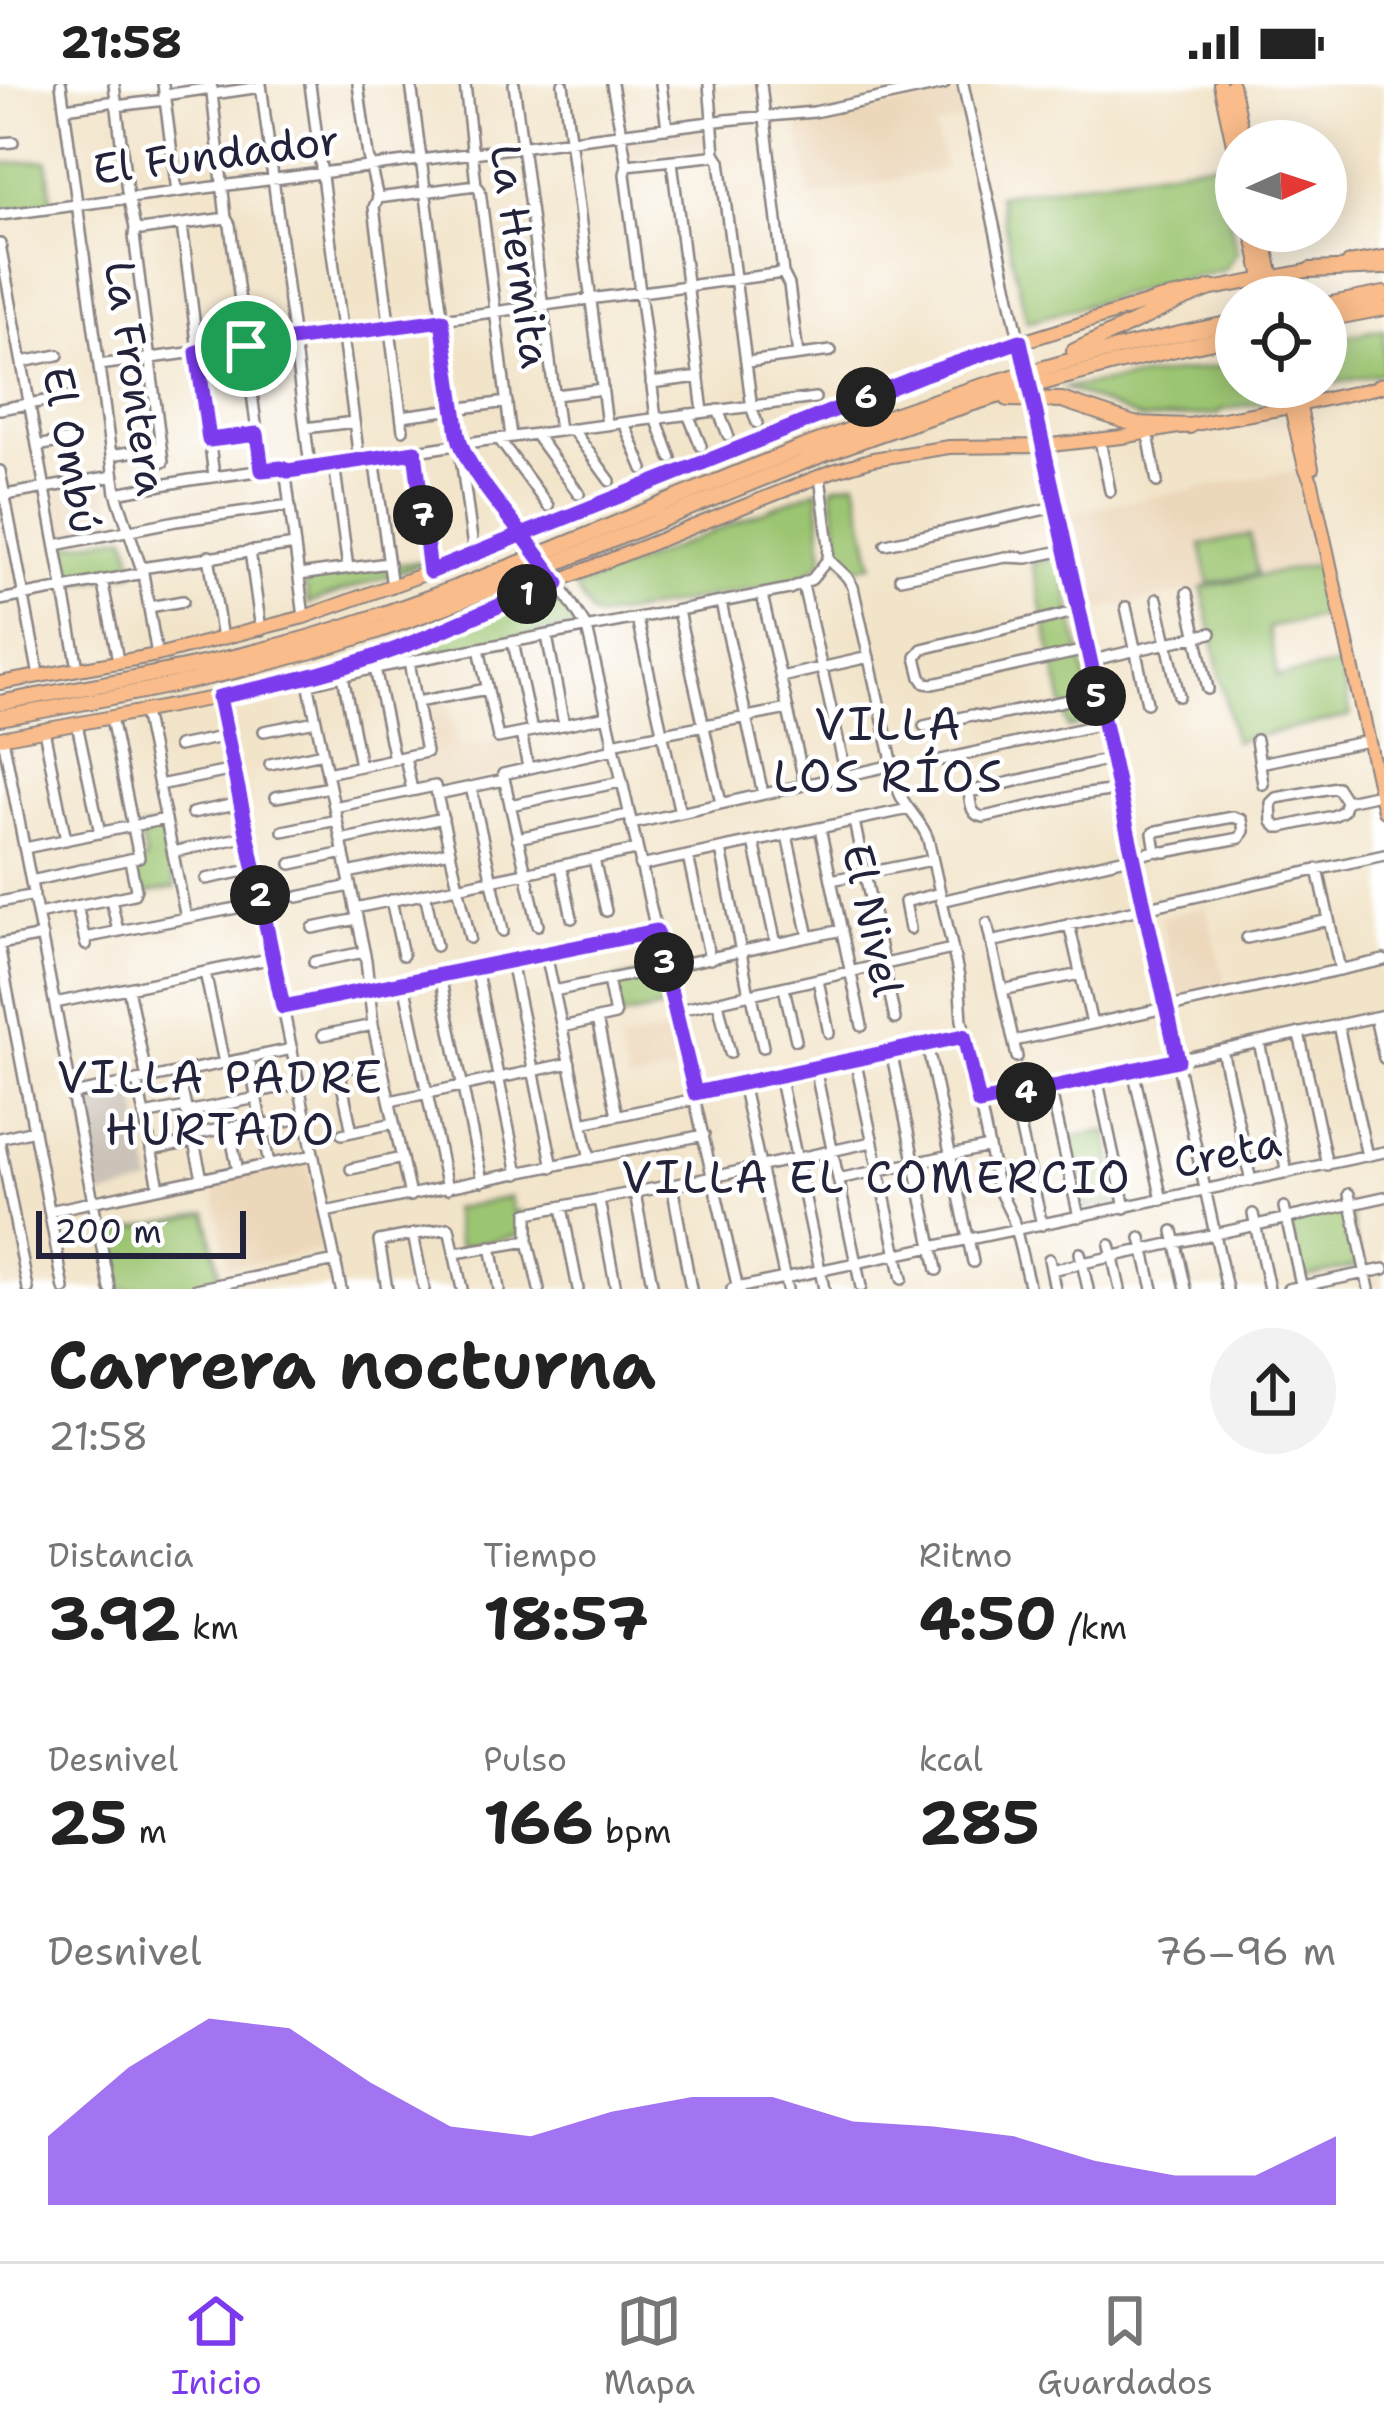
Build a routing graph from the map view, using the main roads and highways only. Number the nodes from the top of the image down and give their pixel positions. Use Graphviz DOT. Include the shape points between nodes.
graph roads {
  1 [pos="1220,84"];
  2 [pos="1232,84"];
  3 [pos="1228,120"];
  4 [pos="1240,120"];
  5 [pos="1261,252"];
  6 [pos="1263,252"];
  7 [pos="1263,256"];
  8 [pos="1384,257"];
  9 [pos="1384,267"];
  10 [pos="1303,271"];
  11 [pos="1246,276"];
  12 [pos="1267,276"];
  13 [pos="1273,276"];
  14 [pos="1215,287"];
  15 [pos="1211,288"];
  16 [pos="1384,294"];
  17 [pos="1347,300"];
  18 [pos="1384,308"];
  19 [pos="1347,315"];
  20 [pos="1215,327"];
  21 [pos="1215,341"];
  22 [pos="1013,376"];
  23 [pos="1382,386"];
  24 [pos="1347,394"];
  25 [pos="968,405"];
  26 [pos="1285,408"];
  27 [pos="1296,408"];
  28 [pos="1323,408"];
  29 [pos="1259,413"];
  30 [pos="1190,426"];
  31 [pos="1302,433"];
  32 [pos="0,683"];
  33 [pos="0,704"];
  34 [pos="0,718"];
  35 [pos="2,738"];
  36 [pos="1384,812"];
  1 -- 3 [label="main road"];
  2 -- 4 [label="main road"];
  5 -- 7 [label="main road"];
  6 -- 7 [label="main road"];
  7 -- 10 [label="main road"];
  7 -- 11 [label="main road"];
  7 -- 12 [label="main road"];
  8 -- 10 [label="main road"];
  9 -- 10 [label="highway"];
  10 -- 13 [label="main road"];
  14 -- 15 [label="main road"];
  15 -- 22 [label="highway"];
  15 -- 32 [label="main road" via="904,382 304,617"];
  16 -- 17 [label="highway"];
  18 -- 19 [label="highway"];
  20 -- 22 [label="highway"];
  21 -- 25 [label="highway"];
  22 -- 33 [label="highway" via="809,445 359,622 233,658"];
  23 -- 24 [label="main road"];
  25 -- 30 [label="highway" via="1052,398 1134,424"];
  25 -- 34 [label="highway" via="370,633 234,672"];
  26 -- 29 [label="main road"];
  27 -- 31 [label="main road"];
  28 -- 31 [label="main road"];
  29 -- 30 [label="main road"];
  29 -- 31 [label="main road"];
  30 -- 35 [label="main road" via="873,460 308,680"];
  31 -- 36 [label="main road"];
}
